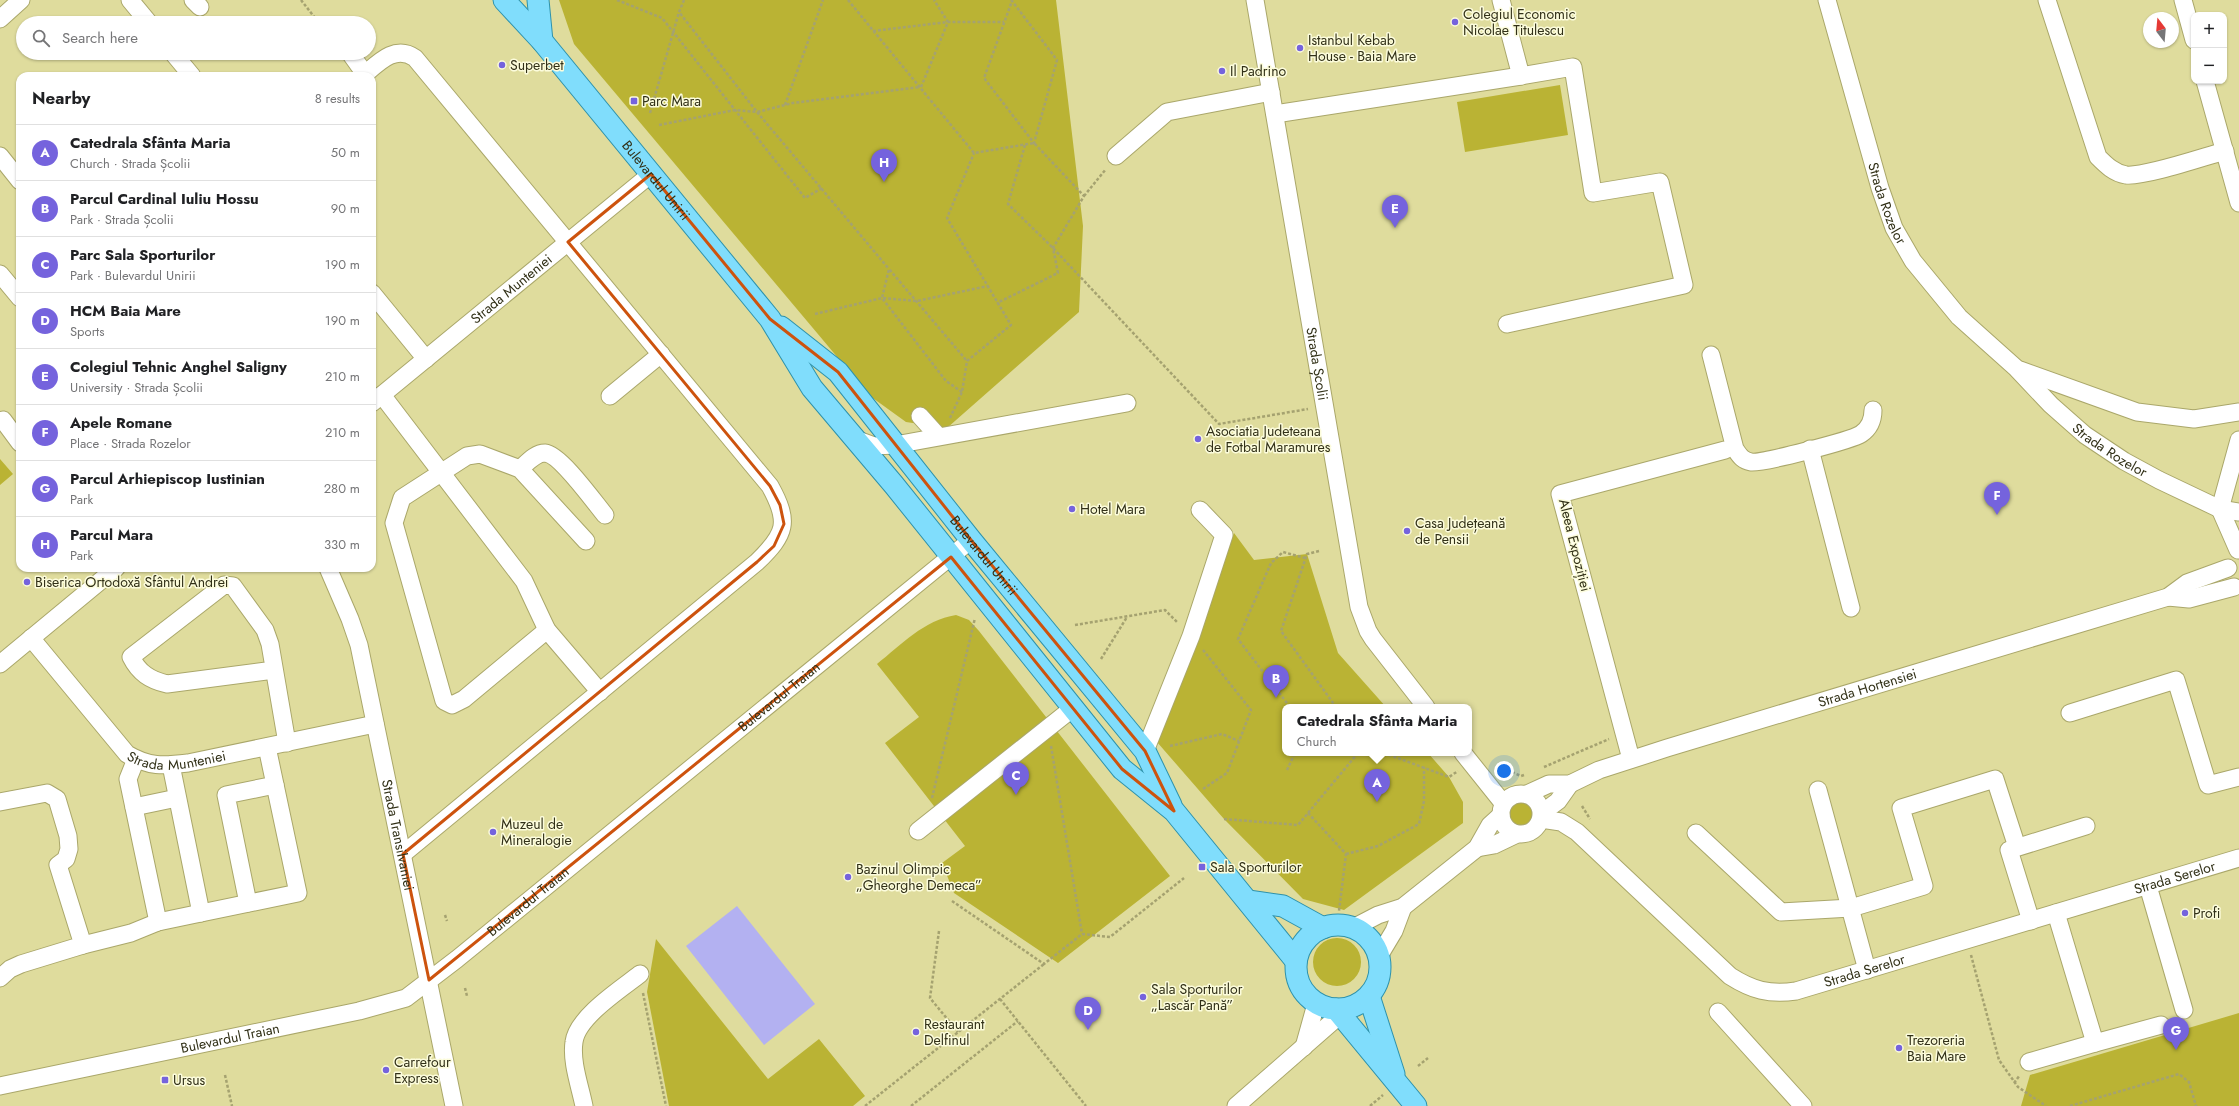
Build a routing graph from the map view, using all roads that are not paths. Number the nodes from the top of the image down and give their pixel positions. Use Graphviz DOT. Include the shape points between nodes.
graph roads {
  1 [pos="21,0"];
  2 [pos="130,0"];
  3 [pos="504,0"];
  4 [pos="538,0"];
  5 [pos="1255,0"];
  6 [pos="1501,0"];
  7 [pos="1827,0"];
  8 [pos="2047,0"];
  9 [pos="2183,0"];
  10 [pos="143,16"];
  11 [pos="0,19"];
  12 [pos="2191,29"];
  13 [pos="542,41"];
  14 [pos="179,60"];
  15 [pos="354,60"];
  16 [pos="189,72"];
  17 [pos="362,72"];
  18 [pos="368,72"];
  19 [pos="1521,76"];
  20 [pos="2206,84"];
  21 [pos="1271,92"];
  22 [pos="1275,114"];
  23 [pos="2225,151"];
  24 [pos="0,156"];
  25 [pos="1116,156"];
  26 [pos="650,174"];
  27 [pos="16,176"];
  28 [pos="2239,202"];
  29 [pos="568,242"];
  30 [pos="0,274"];
  31 [pos="16,293"];
  32 [pos="376,298"];
  33 [pos="770,319"];
  34 [pos="1507,324"];
  35 [pos="661,354"];
  36 [pos="1711,355"];
  37 [pos="426,359"];
  38 [pos="2016,368"];
  39 [pos="610,396"];
  40 [pos="377,399"];
  41 [pos="1127,403"];
  42 [pos="1873,410"];
  43 [pos="2239,412"];
  44 [pos="920,416"];
  45 [pos="3,420"];
  46 [pos="940,436"];
  47 [pos="16,438"];
  48 [pos="855,439"];
  49 [pos="2239,440"];
  50 [pos="895,445"];
  51 [pos="1810,449"];
  52 [pos="1725,450"];
  53 [pos="520,469"];
  54 [pos="440,471"];
  55 [pos="2220,509"];
  56 [pos="1200,510"];
  57 [pos="2239,512"];
  58 [pos="605,515"];
  59 [pos="971,540"];
  60 [pos="586,541"];
  61 [pos="2239,550"];
  62 [pos="951,557"];
  63 [pos="2228,568"];
  64 [pos="110,572"];
  65 [pos="330,572"];
  66 [pos="2237,588"];
  67 [pos="2168,597"];
  68 [pos="1851,608"];
  69 [pos="547,630"];
  70 [pos="31,638"];
  71 [pos="0,664"];
  72 [pos="274,670"];
  73 [pos="600,692"];
  74 [pos="1424,704"];
  75 [pos="1073,708"];
  76 [pos="2070,713"];
  77 [pos="375,724"];
  78 [pos="287,743"];
  79 [pos="267,747"];
  80 [pos="1145,751"];
  81 [pos="136,759"];
  82 [pos="1631,759"];
  83 [pos="1462,761"];
  84 [pos="171,765"];
  85 [pos="2239,777"];
  86 [pos="1570,784"];
  87 [pos="275,785"];
  88 [pos="1818,790"];
  89 [pos="1527,794"];
  90 [pos="177,798"];
  91 [pos="0,802"];
  92 [pos="134,807"];
  93 [pos="1502,809"];
  94 [pos="1174,811"];
  95 [pos="1541,816"];
  96 [pos="2086,826"];
  97 [pos="922,828"];
  98 [pos="1696,833"];
  99 [pos="1517,834"];
  100 [pos="2017,847"];
  101 [pos="1477,848"];
  102 [pos="402,854"];
  103 [pos="2239,858"];
  104 [pos="2148,886"];
  105 [pos="1248,901"];
  106 [pos="248,903"];
  107 [pos="1403,907"];
  108 [pos="1851,908"];
  109 [pos="201,913"];
  110 [pos="2056,913"];
  111 [pos="2031,921"];
  112 [pos="158,922"];
  113 [pos="1323,928"];
  114 [pos="1353,928"];
  115 [pos="83,945"];
  116 [pos="1379,956"];
  117 [pos="1296,961"];
  118 [pos="1867,970"];
  119 [pos="640,974"];
  120 [pos="0,978"];
  121 [pos="429,980"];
  122 [pos="1369,996"];
  123 [pos="1335,1009"];
  124 [pos="2184,1010"];
  125 [pos="1718,1012"];
  126 [pos="2161,1025"];
  127 [pos="2095,1044"];
  128 [pos="1304,1047"];
  129 [pos="2029,1062"];
  130 [pos="0,1086"];
  131 [pos="1390,1088"];
  132 [pos="454,1106"];
  133 [pos="584,1106"];
  134 [pos="1236,1106"];
  135 [pos="1416,1106"];
  136 [pos="1803,1106"];
  1 -- 11 [label="street"];
  2 -- 10 [label="street"];
  3 -- 13 [label="main road, Bulevardul Unirii"];
  4 -- 13 [label="main road"];
  5 -- 21 [label="street, Strada Școlii"];
  6 -- 19 [label="street"];
  7 -- 38 [label="street, Strada Rozelor" via="1880,188 1901,242 1913,261 1960,317"];
  8 -- 23 [label="street" via="2098,157 2111,170 2126,175 2148,172"];
  9 -- 12 [label="street"];
  13 -- 26 [label="main road, Bulevardul Unirii"];
  14 -- 16 [label="street"];
  15 -- 17 [label="street"];
  18 -- 29 [label="street" via="398,52 408,52"];
  19 -- 22 [label="street"];
  19 -- 34 [label="street" via="1573,67 1593,192 1660,182 1684,285"];
  20 -- 23 [label="street"];
  21 -- 22 [label="street, Strada Școlii"];
  21 -- 25 [label="street" via="1168,112"];
  22 -- 74 [label="street, Strada Școlii" via="1354,585 1365,624 1373,639"];
  23 -- 28 [label="street"];
  24 -- 27 [label="street"];
  26 -- 29 [label="street, Strada Munteniei"];
  26 -- 33 [label="main road, Bulevardul Unirii"];
  29 -- 35 [label="street"];
  29 -- 37 [label="street, Strada Munteniei"];
  30 -- 31 [label="street"];
  32 -- 37 [label="street"];
  33 -- 48 [label="main road, Bulevardul Unirii" via="812,388"];
  33 -- 50 [label="main road, Bulevardul Unirii" via="838,372"];
  35 -- 39 [label="street"];
  35 -- 73 [label="street" via="770,486 780,505 784,524 774,546 757,562"];
  36 -- 51 [label="street" via="1735,449 1742,460 1760,461"];
  37 -- 40 [label="street, Strada Munteniei"];
  38 -- 43 [label="street, Strada Rozelor" via="2137,412 2194,419"];
  38 -- 55 [label="street, Strada Rozelor" via="2085,435 2124,461"];
  40 -- 54 [label="street"];
  41 -- 46 [label="street"];
  42 -- 51 [label="street" via="1873,418 1861,434"];
  44 -- 46 [label="street"];
  45 -- 47 [label="street"];
  46 -- 50 [label="street"];
  48 -- 50 [label="street" via="874,446"];
  48 -- 62 [label="main road, Bulevardul Unirii"];
  49 -- 55 [label="street"];
  50 -- 59 [label="main road, Bulevardul Unirii"];
  51 -- 68 [label="street"];
  52 -- 82 [label="street, Aleea Expoziției" via="1560,494"];
  53 -- 54 [label="street" via="480,454 467,456"];
  53 -- 58 [label="street" via="536,455 546,453 557,459"];
  53 -- 60 [label="street"];
  54 -- 69 [label="street" via="524,580"];
  54 -- 69 [label="street" via="402,498 394,523 444,701 452,705 464,699"];
  55 -- 57 [label="street"];
  55 -- 61 [label="street"];
  56 -- 80 [label="street" via="1224,535 1191,636"];
  59 -- 62 [label="street, Bulevardul Traian"];
  59 -- 80 [label="main road, Bulevardul Unirii"];
  61 -- 63 [label="street" via="2229,561"];
  62 -- 75 [label="main road, Bulevardul Unirii"];
  62 -- 121 [label="street, Bulevardul Traian"];
  63 -- 66 [label="street" via="2228,575"];
  63 -- 67 [label="street, Strada Hortensiei" via="2187,583"];
  64 -- 70 [label="street"];
  65 -- 77 [label="street, Strada Transilvaniei" via="359,645"];
  66 -- 67 [label="street, Strada Hortensiei" via="2189,599"];
  67 -- 82 [label="street, Strada Hortensiei"];
  69 -- 73 [label="street"];
  70 -- 71 [label="street"];
  70 -- 81 [label="street, Strada Munteniei" via="127,754"];
  72 -- 72 [label="street" via="265,630 233,586 224,585 131,657 150,679 167,684"];
  72 -- 78 [label="street"];
  73 -- 102 [label="street"];
  75 -- 94 [label="main road, Bulevardul Unirii" via="1122,769"];
  75 -- 97 [label="street"];
  76 -- 85 [label="street" via="2176,680 2208,785"];
  77 -- 78 [label="street, Strada Munteniei"];
  77 -- 102 [label="street, Strada Transilvaniei"];
  78 -- 79 [label="street, Strada Munteniei"];
  79 -- 84 [label="street, Strada Munteniei"];
  79 -- 87 [label="street"];
  80 -- 94 [label="main road, Bulevardul Unirii"];
  81 -- 84 [label="street, Strada Munteniei" via="157,766"];
  81 -- 92 [label="street" via="128,779"];
  82 -- 86 [label="street, Strada Hortensiei"];
  83 -- 93 [label="street"];
  84 -- 90 [label="street"];
  86 -- 89 [label="street, Strada Hortensiei" via="1549,784"];
  86 -- 95 [label="street, Strada Hortensiei" via="1558,801"];
  87 -- 106 [label="street" via="226,795"];
  87 -- 106 [label="street" via="298,893"];
  88 -- 108 [label="street"];
  89 -- 93 [label="street" via="1514,794"];
  89 -- 95 [label="street" via="1537,801"];
  90 -- 92 [label="street"];
  90 -- 109 [label="street"];
  91 -- 115 [label="street" via="47,793 57,799 68,836 69,849 66,859 58,865"];
  92 -- 112 [label="street"];
  93 -- 99 [label="street" via="1506,827"];
  93 -- 101 [label="street"];
  94 -- 105 [label="main road, Bulevardul Unirii"];
  95 -- 99 [label="street" via="1535,829"];
  95 -- 118 [label="street, Strada Serelor" via="1561,822 1577,832 1730,976 1745,986 1778,994"];
  96 -- 100 [label="street"];
  98 -- 108 [label="street" via="1781,912"];
  99 -- 101 [label="street" via="1494,845"];
  100 -- 108 [label="street" via="1995,779 1901,808 1924,886"];
  100 -- 111 [label="street" via="2009,850"];
  101 -- 107 [label="street"];
  102 -- 121 [label="street, Strada Transilvaniei"];
  103 -- 104 [label="street, Strada Serelor"];
  104 -- 110 [label="street, Strada Serelor"];
  104 -- 124 [label="street"];
  105 -- 113 [label="main road" via="1283,906"];
  105 -- 117 [label="main road, Bulevardul Unirii"];
  106 -- 109 [label="street"];
  107 -- 114 [label="street" via="1378,915"];
  107 -- 116 [label="street" via="1394,931"];
  108 -- 118 [label="street"];
  109 -- 112 [label="street"];
  110 -- 111 [label="street, Strada Serelor"];
  110 -- 127 [label="street"];
  111 -- 118 [label="street, Strada Serelor"];
  112 -- 115 [label="street" via="131,933"];
  113 -- 114 [label="main road" via="1343,925"];
  113 -- 117 [label="main road" via="1305,941"];
  114 -- 116 [label="main road" via="1372,942"];
  115 -- 120 [label="street" via="21,964"];
  116 -- 122 [label="main road" via="1379,977"];
  117 -- 123 [label="main road" via="1296,974 1306,996"];
  119 -- 133 [label="street" via="591,1014 576,1031 574,1052"];
  121 -- 130 [label="street, Bulevardul Traian" via="406,998 359,1011"];
  121 -- 132 [label="street, Strada Transilvaniei"];
  122 -- 123 [label="main road" via="1362,1002"];
  122 -- 131 [label="main road"];
  123 -- 128 [label="street"];
  123 -- 128 [label="street"];
  123 -- 131 [label="main road"];
  125 -- 136 [label="street"];
  126 -- 127 [label="street"];
  127 -- 129 [label="street"];
  128 -- 134 [label="street"];
  131 -- 135 [label="main road"];
}
